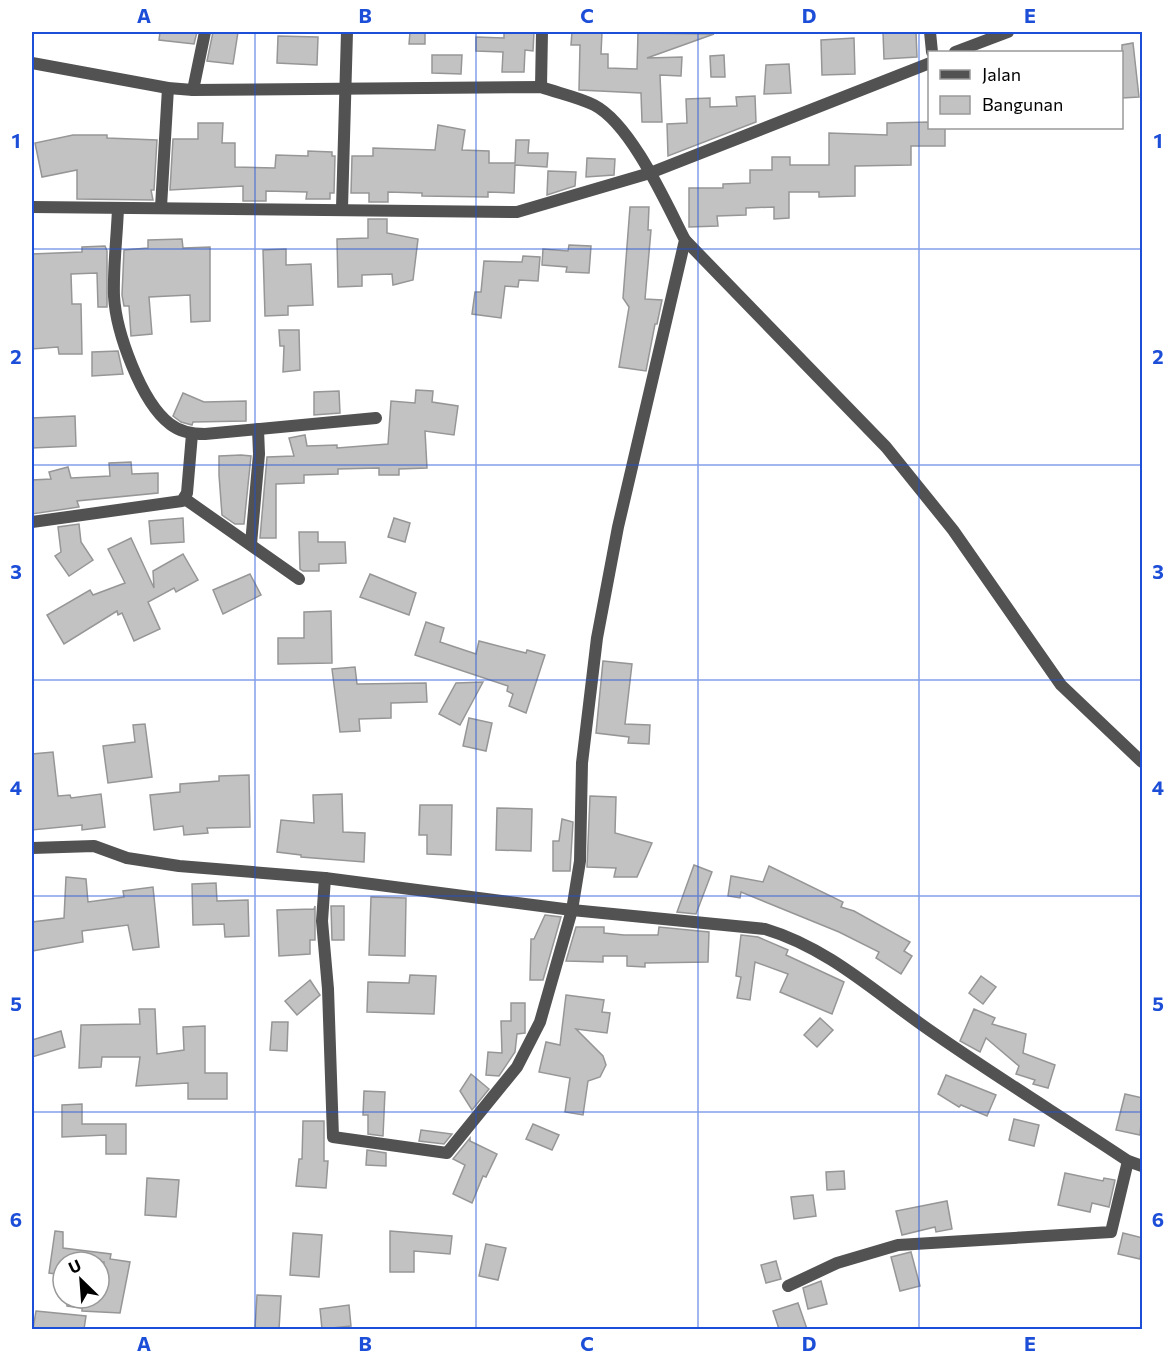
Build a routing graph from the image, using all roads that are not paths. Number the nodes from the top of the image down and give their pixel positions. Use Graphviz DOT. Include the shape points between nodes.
graph roads {
  1 [pos="205,32"];
  2 [pos="347,32"];
  3 [pos="542,32"];
  4 [pos="930,32"];
  5 [pos="1008,32"];
  6 [pos="932,51"];
  7 [pos="958,51"];
  8 [pos="32,63"];
  9 [pos="928,64"];
  10 [pos="541,87"];
  11 [pos="168,88"];
  12 [pos="193,90"];
  13 [pos="344,91"];
  14 [pos="650,173"];
  15 [pos="32,207"];
  16 [pos="161,207"];
  17 [pos="118,208"];
  18 [pos="342,208"];
  19 [pos="685,240"];
  20 [pos="376,418"];
  21 [pos="258,429"];
  22 [pos="192,434"];
  23 [pos="185,499"];
  24 [pos="32,522"];
  25 [pos="251,544"];
  26 [pos="299,579"];
  27 [pos="1143,762"];
  28 [pos="32,848"];
  29 [pos="325,878"];
  30 [pos="572,910"];
  31 [pos="1128,1161"];
  32 [pos="1143,1166"];
  33 [pos="788,1286"];
  1 -- 12 [label="street"];
  2 -- 13 [label="street"];
  3 -- 10 [label="street"];
  4 -- 6 [label="street"];
  5 -- 7 [label="street"];
  8 -- 11 [label="street"];
  9 -- 14 [label="street"];
  10 -- 13 [label="street"];
  10 -- 14 [label="street" via="595,106 619,127"];
  11 -- 12 [label="street"];
  11 -- 16 [label="street"];
  12 -- 13 [label="street"];
  13 -- 18 [label="street"];
  14 -- 18 [label="street" via="517,212"];
  14 -- 19 [label="street"];
  15 -- 17 [label="street"];
  16 -- 17 [label="street"];
  16 -- 18 [label="street"];
  17 -- 22 [label="street" via="114,297 130,365 160,416"];
  19 -- 27 [label="street" via="886,447 953,530 1061,685"];
  19 -- 30 [label="street" via="618,527 597,638 582,763 580,861"];
  20 -- 21 [label="street"];
  21 -- 22 [label="street"];
  21 -- 25 [label="street" via="260,454"];
  22 -- 23 [label="street"];
  23 -- 24 [label="street"];
  23 -- 25 [label="street"];
  25 -- 26 [label="street"];
  28 -- 29 [label="street" via="94,846 127,858 179,866"];
  29 -- 30 [label="street"];
  29 -- 30 [label="street" via="321,921 328,989 333,1137 447,1153 517,1067 540,1022"];
  30 -- 31 [label="street" via="736,924 798,940 831,958 937,1036"];
  31 -- 32 [label="street"];
  31 -- 33 [label="street" via="1111,1232 898,1245 837,1263"];
}
